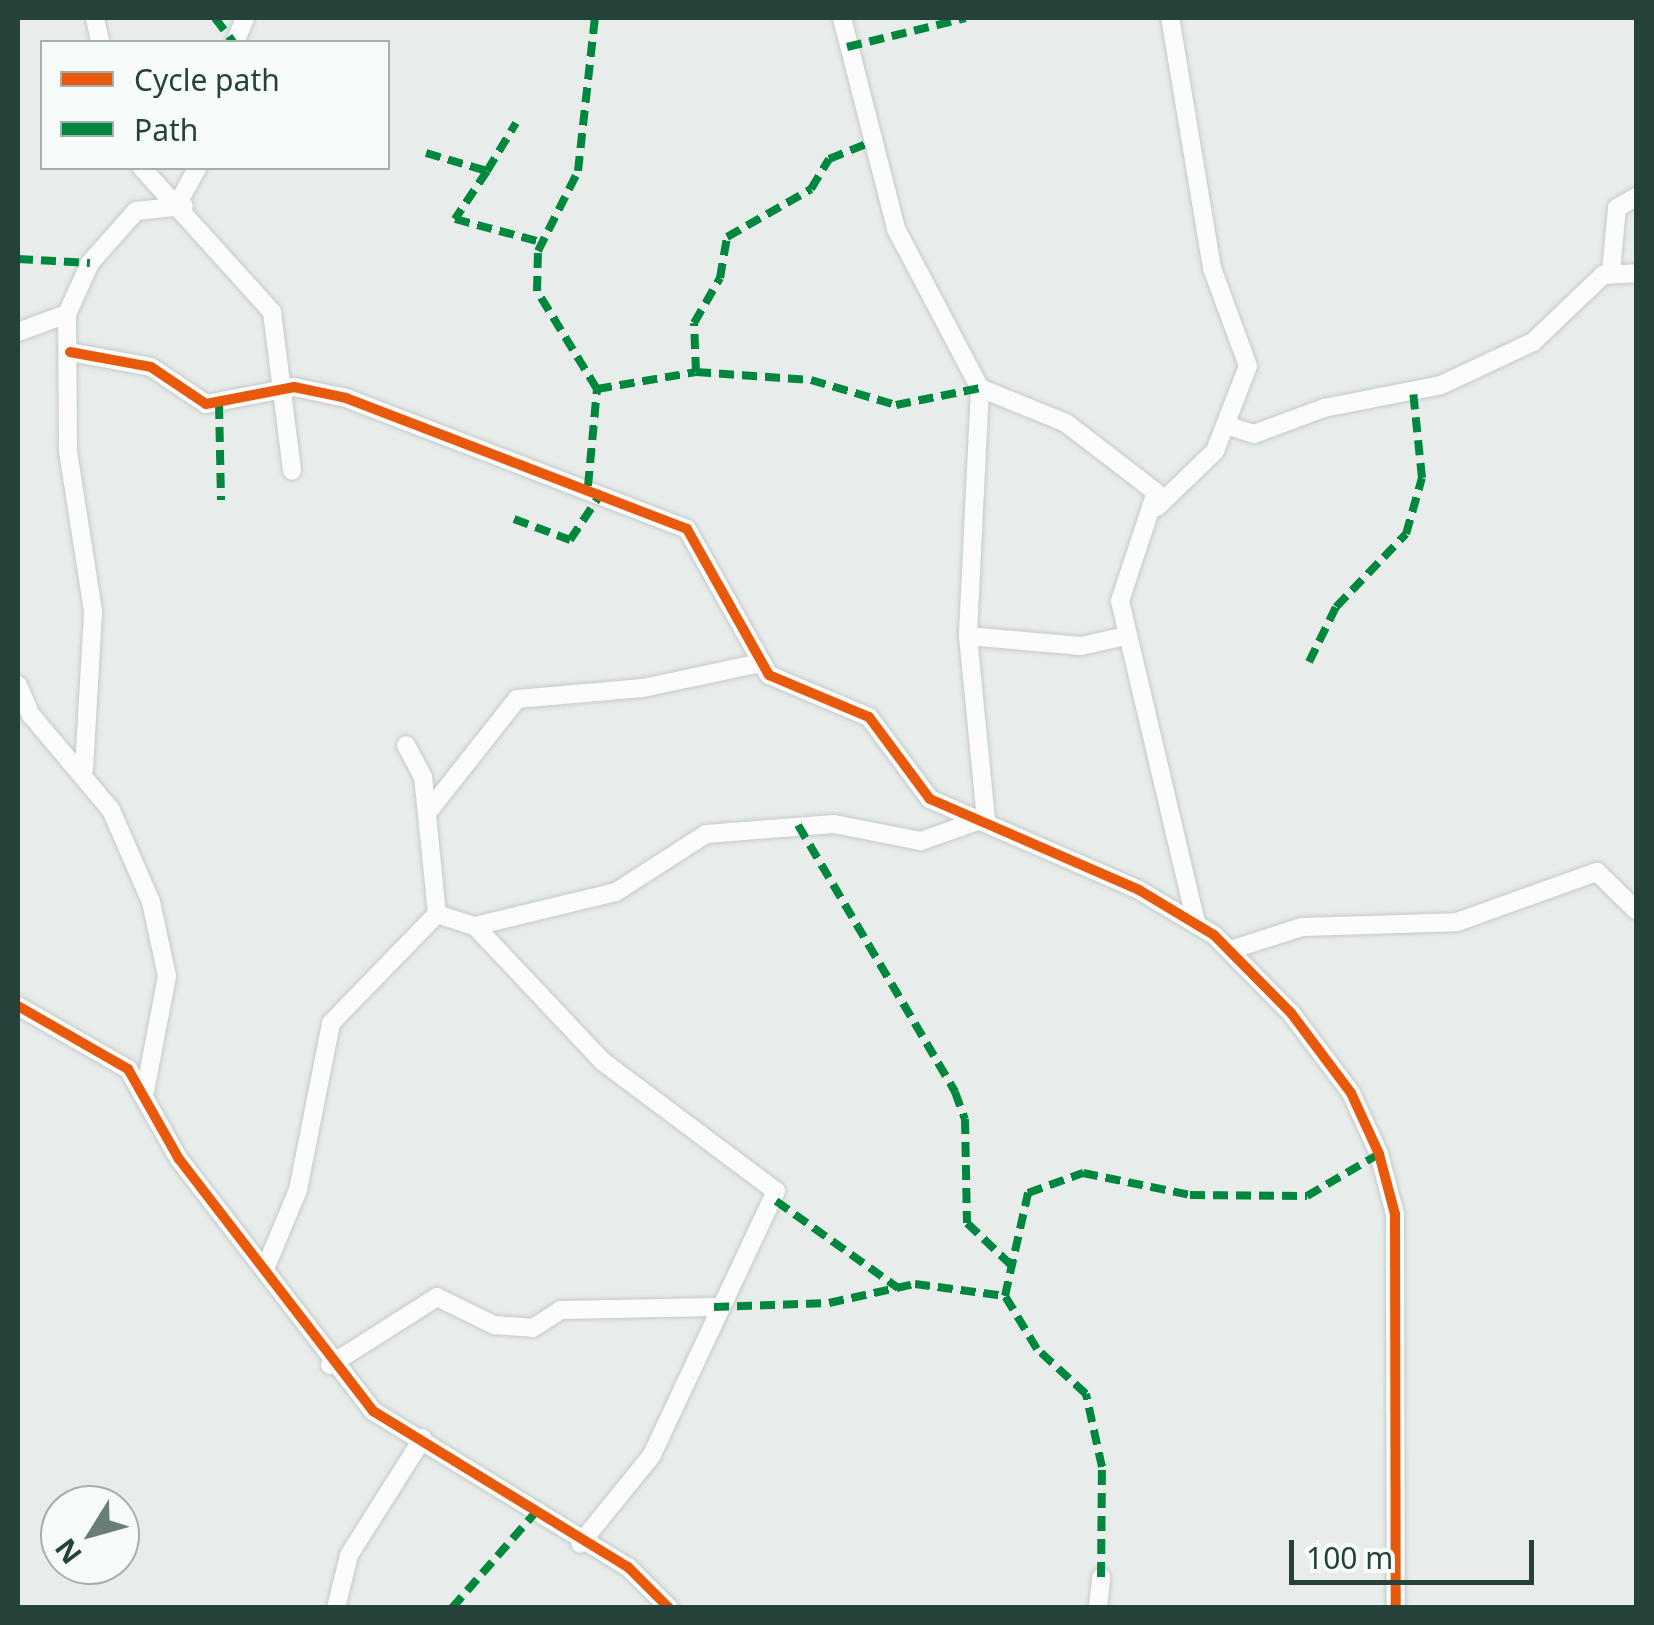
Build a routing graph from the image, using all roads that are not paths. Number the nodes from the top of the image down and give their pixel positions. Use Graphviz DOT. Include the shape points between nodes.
graph roads {
  1 [pos="842,18"];
  2 [pos="1170,18"];
  3 [pos="144,170"];
  4 [pos="196,170"];
  5 [pos="1636,197"];
  6 [pos="182,203"];
  7 [pos="1611,271"];
  8 [pos="1636,273"];
  9 [pos="67,314"];
  10 [pos="18,332"];
  11 [pos="70,352"];
  12 [pos="277,388"];
  13 [pos="980,388"];
  14 [pos="1229,426"];
  15 [pos="292,471"];
  16 [pos="1157,507"];
  17 [pos="968,636"];
  18 [pos="1126,636"];
  19 [pos="756,664"];
  20 [pos="18,685"];
  21 [pos="406,745"];
  22 [pos="84,769"];
  23 [pos="427,813"];
  24 [pos="986,818"];
  25 [pos="1636,910"];
  26 [pos="437,914"];
  27 [pos="1196,922"];
  28 [pos="475,926"];
  29 [pos="1230,950"];
  30 [pos="18,1006"];
  31 [pos="145,1091"];
  32 [pos="266,1264"];
  33 [pos="714,1307"];
  34 [pos="330,1365"];
  35 [pos="423,1438"];
  36 [pos="580,1544"];
  37 [pos="1101,1577"];
  38 [pos="336,1608"];
  39 [pos="670,1608"];
  40 [pos="1098,1608"];
  41 [pos="1396,1608"];
  1 -- 13 [label="street" via="896,229"];
  2 -- 14 [label="street" via="1212,268 1248,357"];
  3 -- 6 [label="street"];
  4 -- 6 [label="street"];
  5 -- 7 [label="street" via="1616,208"];
  6 -- 9 [label="street" via="136,211 83,274"];
  6 -- 12 [label="street" via="240,287 268,305"];
  7 -- 8 [label="street"];
  7 -- 14 [label="street" via="1576,294 1533,342 1441,385 1324,408 1254,434"];
  9 -- 10 [label="street"];
  9 -- 11 [label="street"];
  11 -- 12 [label="street" via="151,368 206,404"];
  11 -- 22 [label="street" via="68,452 92,612"];
  12 -- 15 [label="street"];
  12 -- 19 [label="street" via="346,398 688,529 706,548"];
  13 -- 16 [label="street" via="1066,423 1142,475"];
  13 -- 17 [label="street"];
  14 -- 16 [label="street"];
  16 -- 18 [label="street" via="1122,584"];
  17 -- 18 [label="street" via="1081,646"];
  17 -- 24 [label="street"];
  18 -- 27 [label="street"];
  19 -- 23 [label="street" via="643,688 517,699"];
  19 -- 24 [label="street" via="869,717 930,799"];
  20 -- 22 [label="street" via="31,716"];
  21 -- 23 [label="street"];
  22 -- 31 [label="street" via="126,834 168,956"];
  23 -- 26 [label="street"];
  24 -- 27 [label="street"];
  24 -- 28 [label="street" via="921,842 834,824 706,834 616,892"];
  25 -- 29 [label="street" via="1597,872 1456,922 1302,927"];
  26 -- 28 [label="street"];
  26 -- 32 [label="street" via="331,1023 298,1190"];
  27 -- 29 [label="street"];
  28 -- 33 [label="street" via="602,1061 776,1191"];
  29 -- 41 [label="street" via="1351,1093 1395,1214"];
  30 -- 31 [label="street" via="98,1047"];
  31 -- 32 [label="street" via="180,1159"];
  32 -- 34 [label="street"];
  33 -- 34 [label="street" via="561,1310 532,1328 494,1324 437,1297"];
  33 -- 36 [label="street" via="652,1455"];
  34 -- 35 [label="street" via="374,1410"];
  35 -- 36 [label="street"];
  35 -- 38 [label="street" via="349,1555"];
  36 -- 39 [label="street" via="628,1567"];
  37 -- 40 [label="street"];
}
